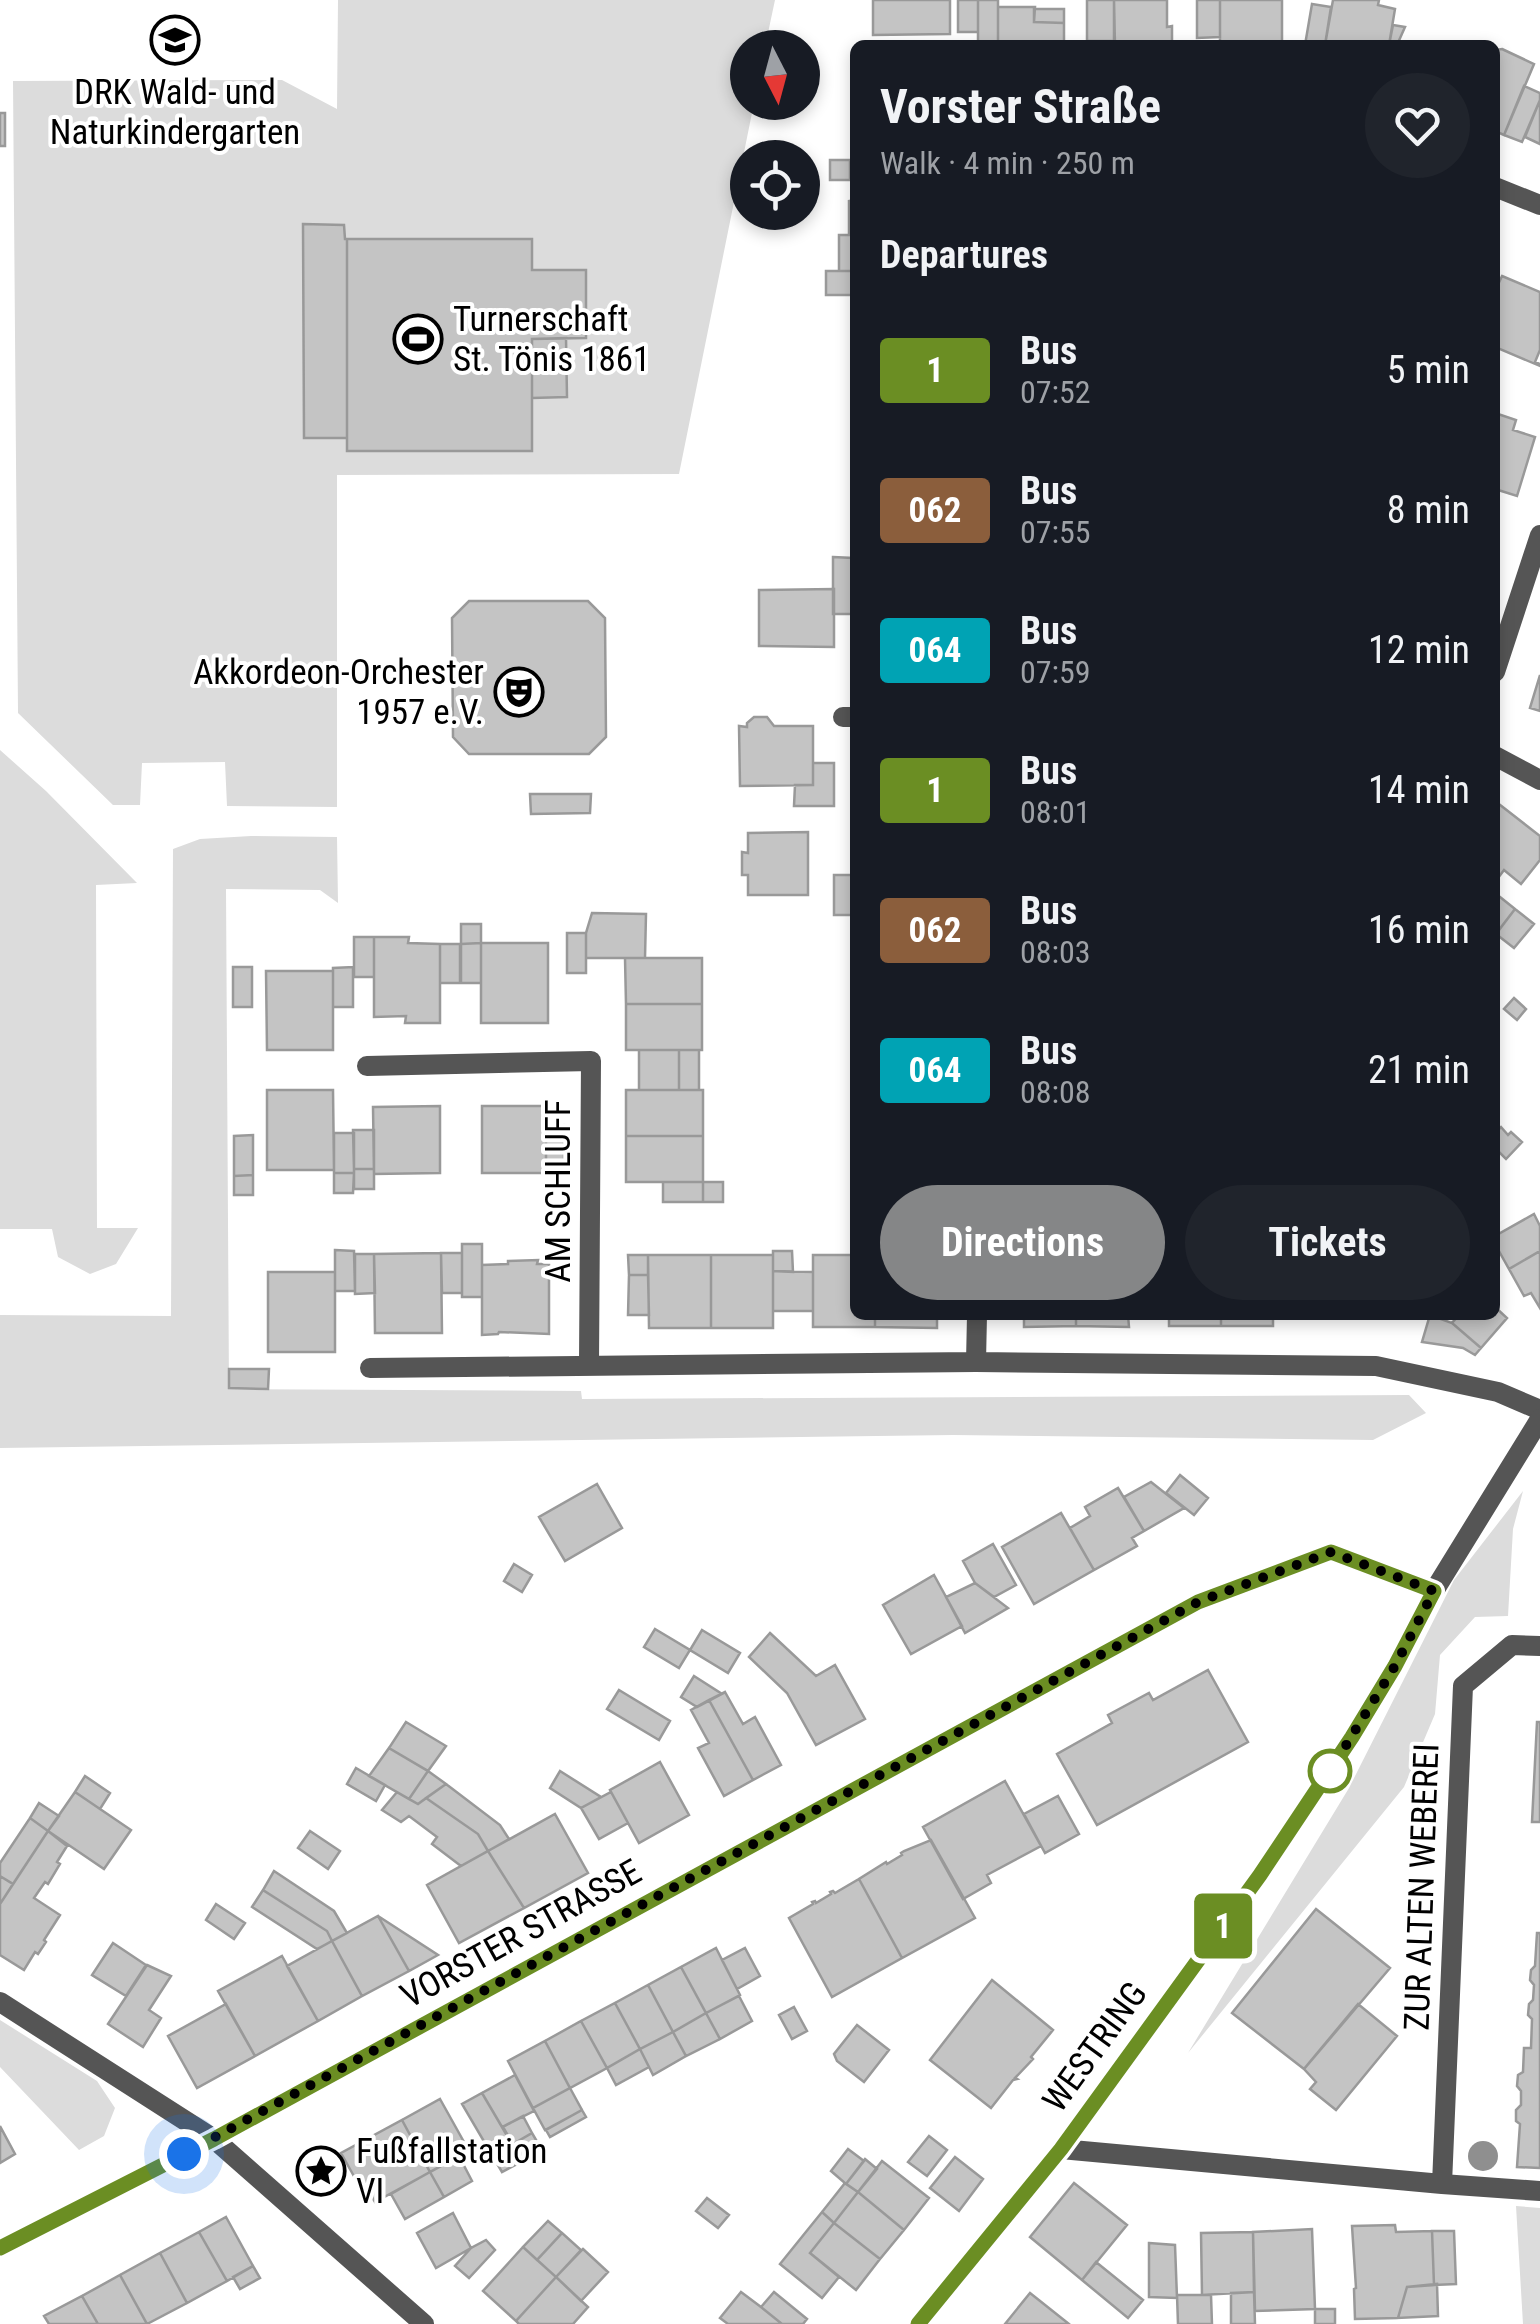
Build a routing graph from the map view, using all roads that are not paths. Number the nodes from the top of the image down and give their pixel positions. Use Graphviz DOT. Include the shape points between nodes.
graph roads {
  1 [pos="1500,189"];
  2 [pos="1540,206"];
  3 [pos="1540,535"];
  4 [pos="1500,657"];
  5 [pos="1500,759"];
  6 [pos="1540,780"];
  7 [pos="367,1066"];
  8 [pos="977,1320"];
  9 [pos="976,1362"];
  10 [pos="590,1364"];
  11 [pos="370,1368"];
  12 [pos="1540,1410"];
  13 [pos="1540,1419"];
  14 [pos="1434,1591"];
  15 [pos="1540,1646"];
  16 [pos="0,2002"];
  17 [pos="214,2139"];
  18 [pos="1061,2149"];
  19 [pos="1442,2184"];
  20 [pos="1540,2190"];
  21 [pos="0,2248"];
  22 [pos="424,2324"];
  23 [pos="918,2324"];
  1 -- 2 [label="street"];
  3 -- 4 [label="street"];
  5 -- 6 [label="street"];
  7 -- 10 [label="street, AM SCHLUFF" via="591,1061"];
  8 -- 9 [label="street"];
  9 -- 10 [label="street"];
  9 -- 12 [label="street" via="1376,1366 1498,1392"];
  10 -- 11 [label="street"];
  13 -- 14 [label="street"];
  14 -- 17 [label="street, VORSTER STRASSE" via="1331,1552 1198,1602"];
  14 -- 18 [label="street, WESTRING" via="1313,1797"];
  15 -- 19 [label="street, ZUR ALTEN WEBEREI" via="1512,1645 1463,1686"];
  16 -- 17 [label="street"];
  17 -- 21 [label="street, VORSTER STRASSE"];
  17 -- 22 [label="street"];
  18 -- 19 [label="street"];
  18 -- 23 [label="street, WESTRING"];
  19 -- 20 [label="street"];
}
